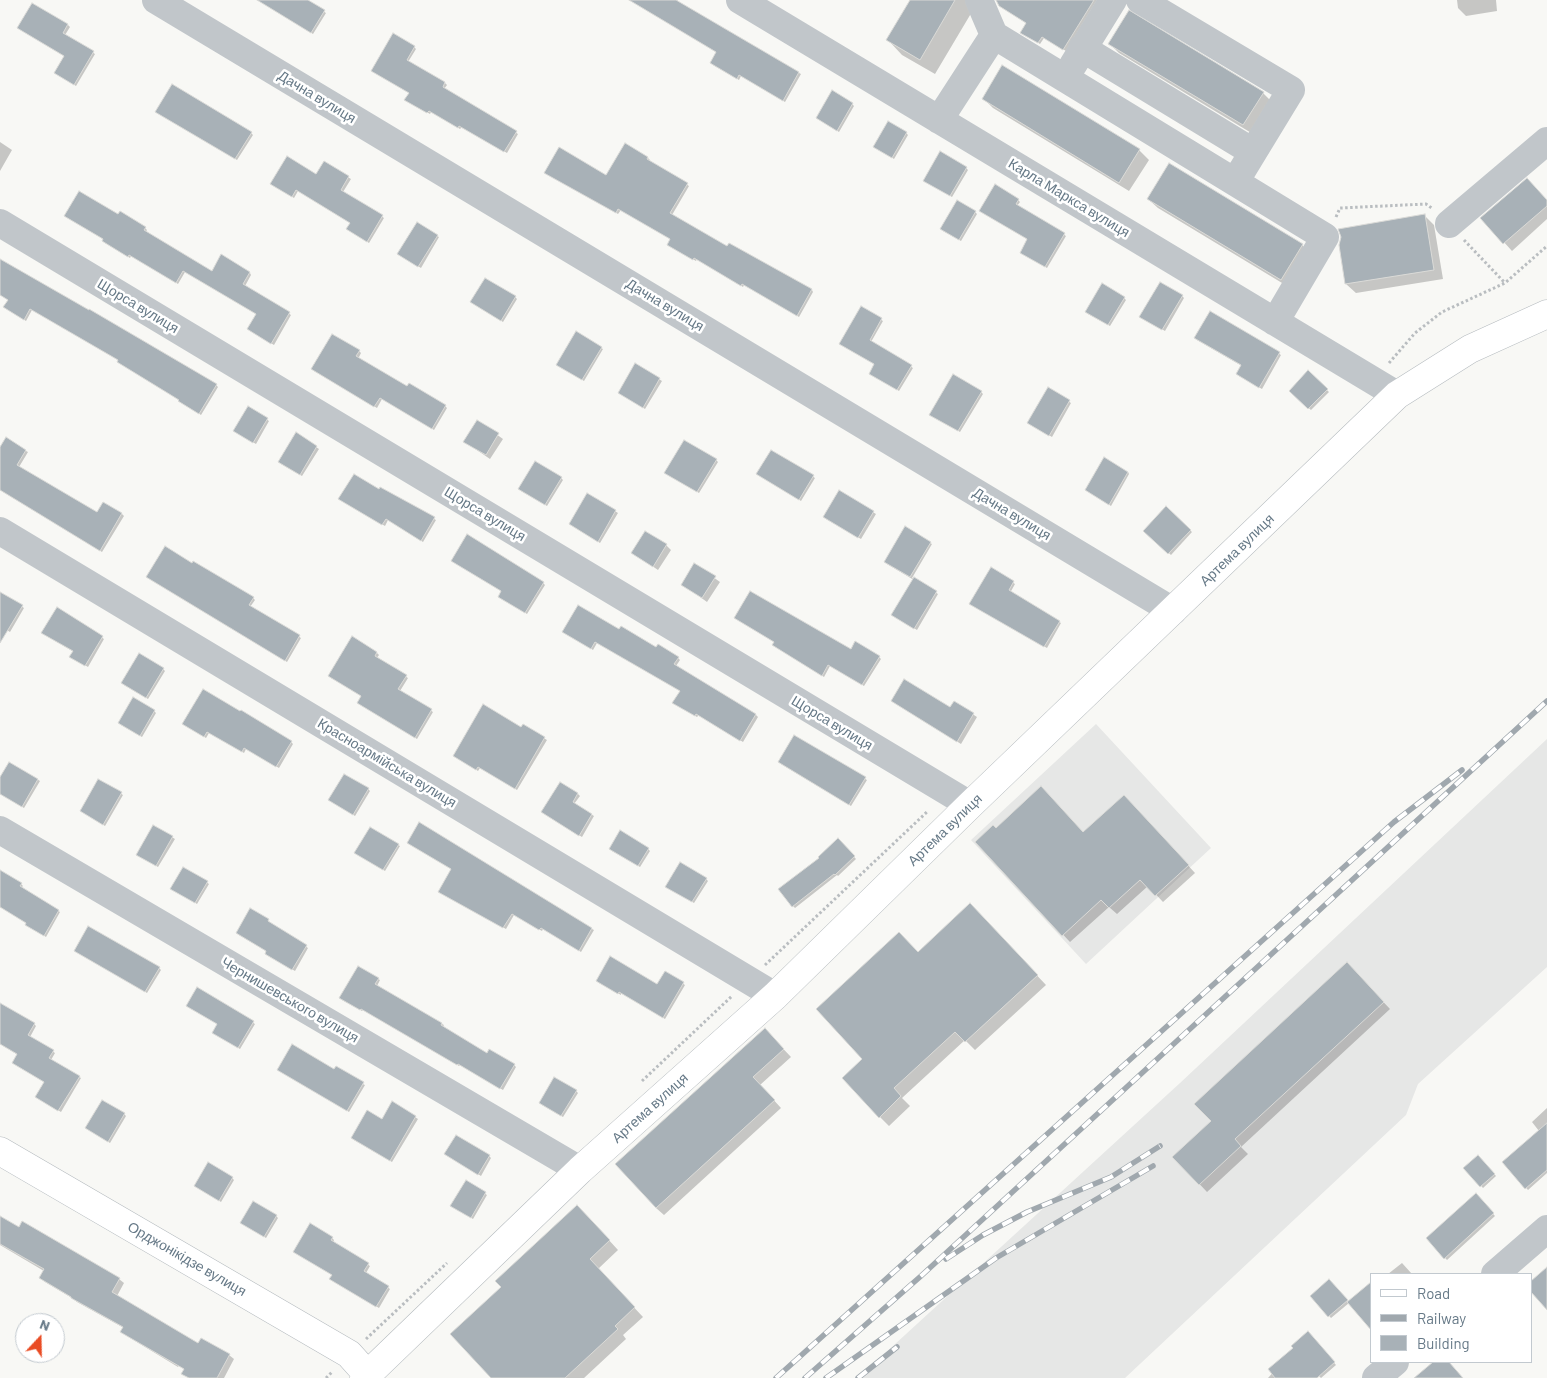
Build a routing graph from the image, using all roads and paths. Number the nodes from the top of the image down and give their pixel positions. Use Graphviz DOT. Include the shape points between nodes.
graph roads {
  1 [pos="156,0"];
  2 [pos="740,0"];
  3 [pos="979,0"];
  4 [pos="1113,0"];
  5 [pos="1140,0"];
  6 [pos="994,35"];
  7 [pos="1082,48"];
  8 [pos="1064,78"];
  9 [pos="939,120"];
  10 [pos="1547,142"];
  11 [pos="1253,152"];
  12 [pos="1235,182"];
  13 [pos="0,223"];
  14 [pos="1449,224"];
  15 [pos="1326,236"];
  16 [pos="1505,283"];
  17 [pos="1547,314"];
  18 [pos="1275,322"];
  19 [pos="1397,396"];
  20 [pos="0,531"];
  21 [pos="1173,611"];
  22 [pos="970,805"];
  23 [pos="0,830"];
  24 [pos="775,996"];
  25 [pos="0,1151"];
  26 [pos="580,1170"];
  27 [pos="1547,1229"];
  28 [pos="1496,1273"];
  29 [pos="1394,1363"];
  30 [pos="366,1376"];
  31 [pos="1376,1378"];
  1 -- 21 [label="street, Дачна вулиця"];
  2 -- 9 [label="street, Карла Маркса вулиця"];
  3 -- 6 [label="street"];
  4 -- 7 [label="street"];
  5 -- 11 [label="street" via="1291,90"];
  6 -- 8 [label="street"];
  6 -- 9 [label="street"];
  7 -- 8 [label="street"];
  7 -- 11 [label="street"];
  8 -- 12 [label="street"];
  9 -- 18 [label="street, Карла Маркса вулиця"];
  10 -- 14 [label="street"];
  11 -- 12 [label="street"];
  12 -- 15 [label="street"];
  13 -- 22 [label="street, Щорса вулиця"];
  14 -- 15 [label="path" via="1426,204 1340,208"];
  14 -- 16 [label="path"];
  15 -- 18 [label="street"];
  17 -- 19 [label="main road, Артема вулиця" via="1470,349"];
  18 -- 19 [label="street, Карла Маркса вулиця"];
  19 -- 21 [label="main road, Артема вулиця"];
  20 -- 24 [label="street, Красноармійська вулиця"];
  21 -- 22 [label="main road, Артема вулиця"];
  22 -- 24 [label="main road, Артема вулиця"];
  23 -- 26 [label="street, Чернишевського вулиця"];
  24 -- 26 [label="main road, Артема вулиця"];
  25 -- 30 [label="main road, Орджонікідзе вулиця" via="349,1354"];
  26 -- 30 [label="main road, Артема вулиця"];
  27 -- 28 [label="street"];
  29 -- 31 [label="street"];
}
